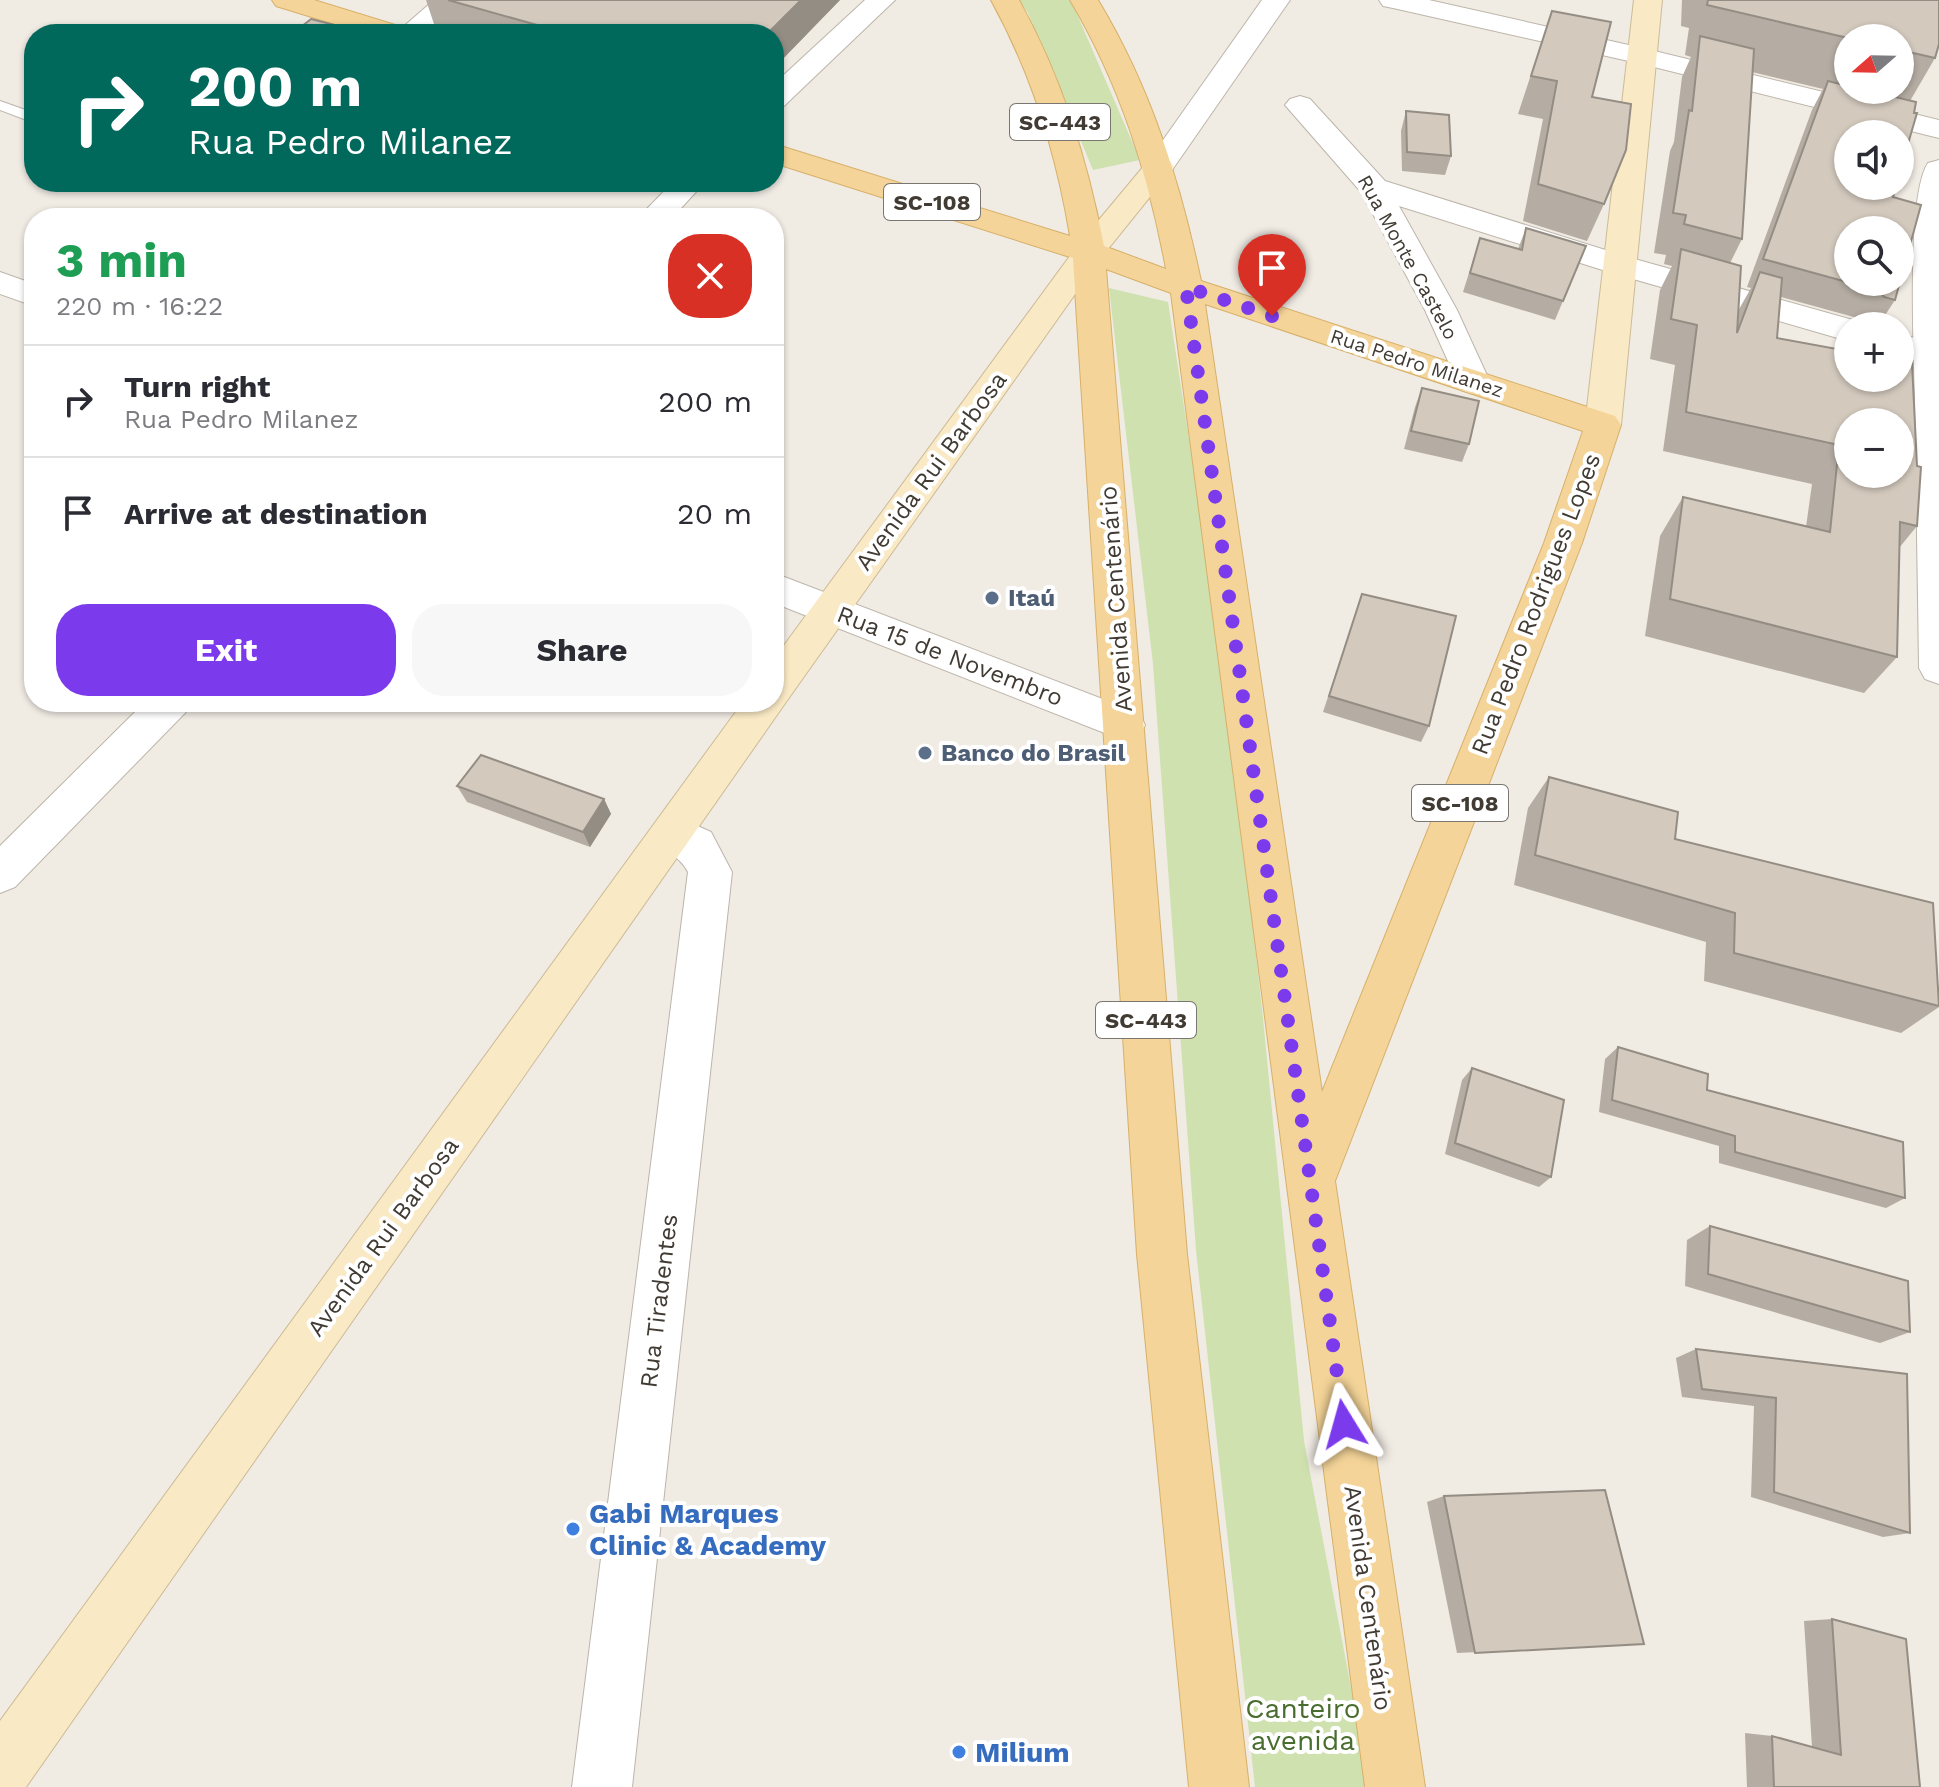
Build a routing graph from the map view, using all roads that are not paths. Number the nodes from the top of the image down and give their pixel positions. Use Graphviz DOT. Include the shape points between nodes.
graph roads {
  1 [pos="286,0"];
  2 [pos="451,0"];
  3 [pos="881,0"];
  4 [pos="1005,0"];
  5 [pos="1084,0"];
  6 [pos="1276,0"];
  7 [pos="1393,0"];
  8 [pos="1648,0"];
  9 [pos="363,24"];
  10 [pos="421,24"];
  11 [pos="1642,56"];
  12 [pos="784,91"];
  13 [pos="0,105"];
  14 [pos="1300,105"];
  15 [pos="24,114"];
  16 [pos="1939,129"];
  17 [pos="784,156"];
  18 [pos="1159,167"];
  19 [pos="1939,169"];
  20 [pos="1374,188"];
  21 [pos="680,192"];
  22 [pos="664,208"];
  23 [pos="1089,252"];
  24 [pos="1620,265"];
  25 [pos="0,282"];
  26 [pos="1186,287"];
  27 [pos="24,292"];
  28 [pos="1834,326"];
  29 [pos="1923,352"];
  30 [pos="1473,382"];
  31 [pos="1603,425"];
  32 [pos="784,591"];
  33 [pos="831,609"];
  34 [pos="1939,668"];
  35 [pos="784,676"];
  36 [pos="161,712"];
  37 [pos="759,712"];
  38 [pos="1125,725"];
  39 [pos="673,833"];
  40 [pos="0,874"];
  41 [pos="1312,1180"];
  42 [pos="0,1772"];
  43 [pos="602,1787"];
  44 [pos="1219,1787"];
  45 [pos="1395,1787"];
  1 -- 9 [label="main road"];
  2 -- 10 [label="street"];
  3 -- 12 [label="street"];
  4 -- 23 [label="main road, Avenida Centenário / SC-443" via="1064,131"];
  5 -- 18 [label="main road, Avenida Centenário" via="1128,82"];
  6 -- 18 [label="street"];
  7 -- 11 [label="street"];
  8 -- 11 [label="main road, Rua Pedro Rodrigues Lopes"];
  11 -- 16 [label="street"];
  11 -- 24 [label="main road, Rua Pedro Rodrigues Lopes"];
  13 -- 15 [label="lane"];
  14 -- 20 [label="street, Rua Monte Castelo"];
  17 -- 23 [label="main road, SC-108"];
  18 -- 23 [label="main road, Avenida Rui Barbosa"];
  18 -- 26 [label="main road, Avenida Centenário"];
  19 -- 29 [label="street" via="1932,200"];
  20 -- 24 [label="street"];
  20 -- 30 [label="street, Rua Monte Castelo" via="1441,310"];
  21 -- 22 [label="street"];
  23 -- 26 [label="main road, Rua Pedro Milanez"];
  23 -- 33 [label="main road, Avenida Rui Barbosa"];
  23 -- 38 [label="main road, Avenida Centenário / SC-443"];
  24 -- 28 [label="street"];
  24 -- 31 [label="main road, Rua Pedro Rodrigues Lopes"];
  25 -- 27 [label="street"];
  26 -- 30 [label="main road, Rua Pedro Milanez"];
  26 -- 41 [label="main road, Avenida Centenário"];
  29 -- 34 [label="street"];
  30 -- 31 [label="main road, Rua Pedro Milanez"];
  31 -- 41 [label="main road, Rua Pedro Rodrigues Lopes / SC-108" via="1563,543"];
  32 -- 33 [label="street, Rua 15 de Novembro"];
  33 -- 35 [label="main road, Avenida Rui Barbosa"];
  33 -- 38 [label="street, Rua 15 de Novembro"];
  36 -- 40 [label="street"];
  37 -- 39 [label="main road, Avenida Rui Barbosa"];
  38 -- 44 [label="main road, Avenida Centenário / SC-443" via="1162,1254"];
  39 -- 42 [label="main road, Avenida Rui Barbosa"];
  39 -- 43 [label="street, Rua Tiradentes" via="696,845 710,872"];
  41 -- 45 [label="main road, Avenida Centenário"];
}
